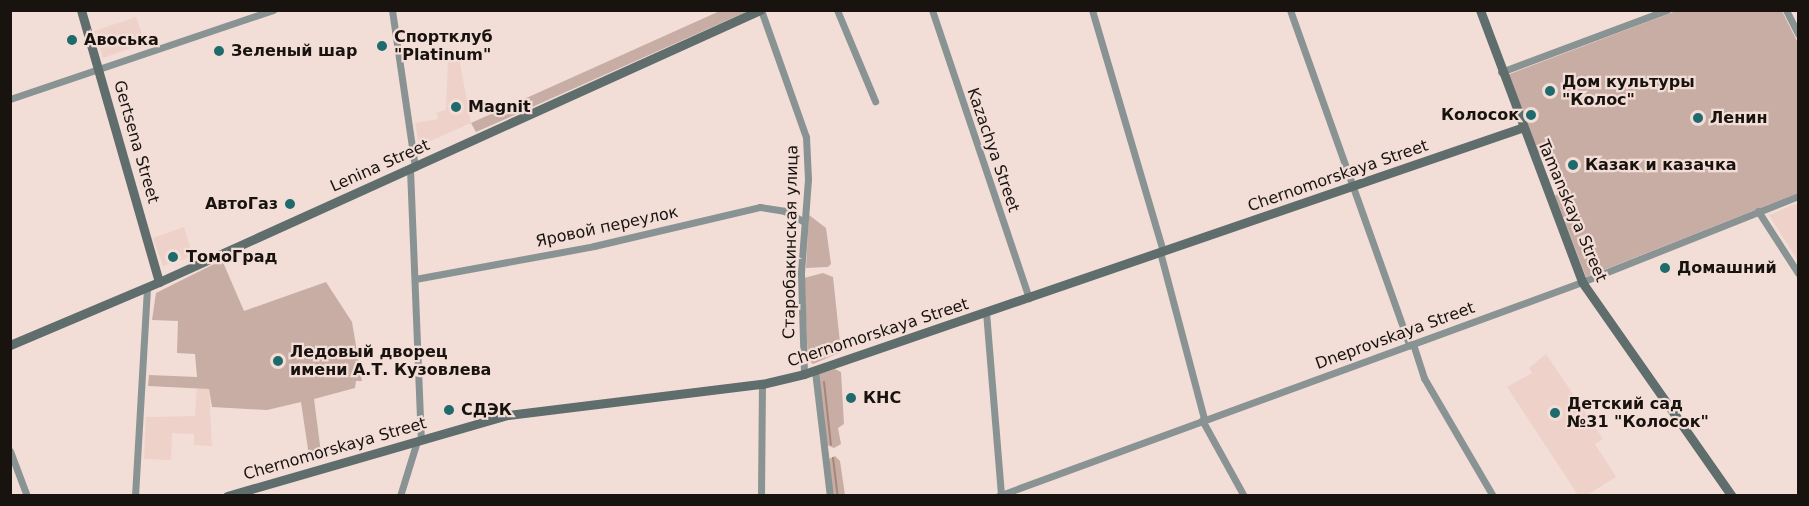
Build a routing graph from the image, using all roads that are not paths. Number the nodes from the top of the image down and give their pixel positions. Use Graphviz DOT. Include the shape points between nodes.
graph roads {
  1 [pos="81,10"];
  2 [pos="273,10"];
  3 [pos="392,10"];
  4 [pos="760,10"];
  5 [pos="837,10"];
  6 [pos="932,10"];
  7 [pos="1092,10"];
  8 [pos="1290,10"];
  9 [pos="1480,10"];
  10 [pos="1667,10"];
  11 [pos="1786,10"];
  12 [pos="1798,34"];
  13 [pos="100,70"];
  14 [pos="1501,72"];
  15 [pos="10,99"];
  16 [pos="875,101"];
  17 [pos="1521,128"];
  18 [pos="412,168"];
  19 [pos="1351,187"];
  20 [pos="1798,196"];
  21 [pos="1758,211"];
  22 [pos="803,221"];
  23 [pos="1162,251"];
  24 [pos="1798,273"];
  25 [pos="414,279"];
  26 [pos="159,282"];
  27 [pos="1582,282"];
  28 [pos="147,288"];
  29 [pos="1029,298"];
  30 [pos="986,312"];
  31 [pos="10,345"];
  32 [pos="1411,345"];
  33 [pos="815,371"];
  34 [pos="804,374"];
  35 [pos="762,384"];
  36 [pos="1203,420"];
  37 [pos="419,440"];
  38 [pos="10,451"];
  39 [pos="27,495"];
  40 [pos="135,495"];
  41 [pos="227,495"];
  42 [pos="400,495"];
  43 [pos="762,495"];
  44 [pos="830,495"];
  45 [pos="1000,495"];
  46 [pos="1244,495"];
  47 [pos="1493,495"];
  48 [pos="1732,495"];
  1 -- 13 [label="street, Gertsena Street"];
  2 -- 13 [label="street"];
  3 -- 18 [label="street"];
  4 -- 18 [label="street, Lenina Street"];
  4 -- 22 [label="street, Старобакинская улица" via="806,137 808,180"];
  5 -- 16 [label="street"];
  6 -- 29 [label="street, Kazachya Street"];
  7 -- 23 [label="street"];
  8 -- 19 [label="street"];
  9 -- 14 [label="street, Tamanskaya Street"];
  10 -- 14 [label="street"];
  11 -- 12 [label="street"];
  13 -- 15 [label="street"];
  13 -- 26 [label="street, Gertsena Street"];
  14 -- 17 [label="street, Tamanskaya Street"];
  17 -- 19 [label="street, Chernomorskaya Street"];
  17 -- 27 [label="street, Tamanskaya Street"];
  18 -- 25 [label="street"];
  18 -- 26 [label="street, Lenina Street"];
  19 -- 23 [label="street, Chernomorskaya Street"];
  19 -- 32 [label="street"];
  20 -- 21 [label="street, Dneprovskaya Street"];
  21 -- 24 [label="street"];
  21 -- 27 [label="street, Dneprovskaya Street"];
  22 -- 25 [label="street, Яровой переулок" via="784,211 760,207 594,246"];
  22 -- 34 [label="street, Старобакинская улица"];
  23 -- 29 [label="street, Chernomorskaya Street"];
  23 -- 36 [label="street"];
  25 -- 37 [label="street"];
  26 -- 28 [label="street, Lenina Street"];
  27 -- 32 [label="street, Dneprovskaya Street"];
  27 -- 48 [label="street, Tamanskaya Street"];
  28 -- 31 [label="street, Lenina Street"];
  28 -- 40 [label="street"];
  29 -- 30 [label="street, Chernomorskaya Street"];
  30 -- 33 [label="street, Chernomorskaya Street"];
  30 -- 45 [label="street"];
  32 -- 36 [label="street, Dneprovskaya Street"];
  32 -- 47 [label="street" via="1424,378"];
  33 -- 34 [label="street, Chernomorskaya Street"];
  33 -- 44 [label="street"];
  34 -- 35 [label="street, Chernomorskaya Street"];
  35 -- 37 [label="street, Chernomorskaya Street" via="525,412"];
  35 -- 43 [label="street"];
  36 -- 45 [label="street, Dneprovskaya Street"];
  36 -- 46 [label="street"];
  37 -- 41 [label="street, Chernomorskaya Street"];
  37 -- 42 [label="street"];
  38 -- 39 [label="street"];
}
